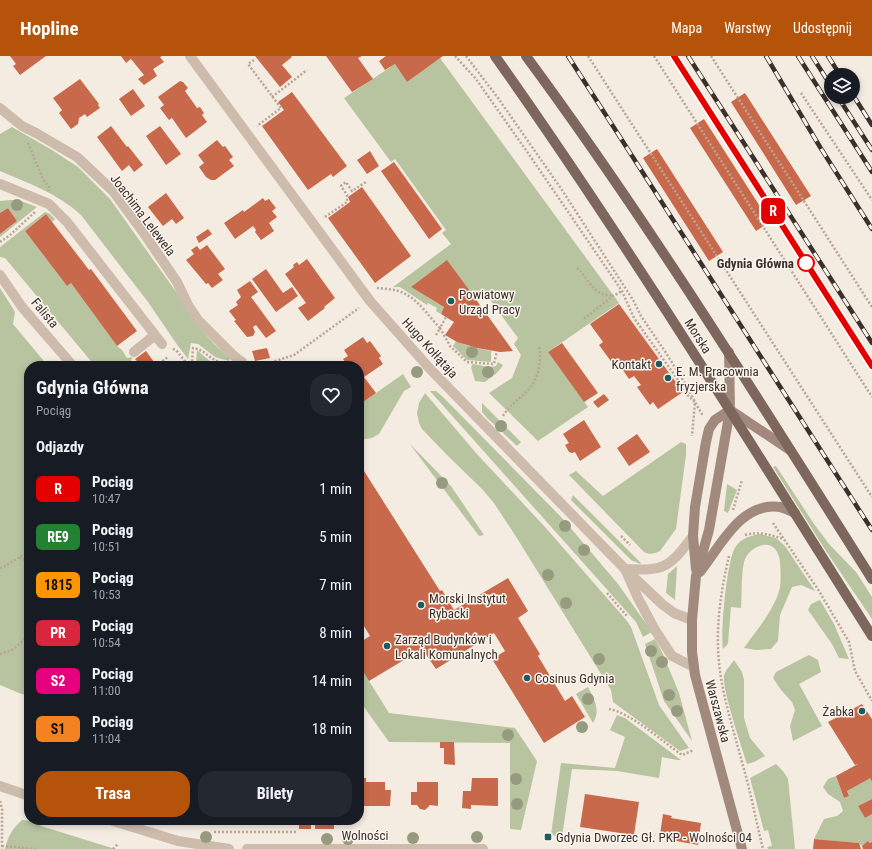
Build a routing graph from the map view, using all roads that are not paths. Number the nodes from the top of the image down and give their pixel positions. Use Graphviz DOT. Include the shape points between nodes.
graph roads {
  1 [pos="190,56"];
  2 [pos="495,56"];
  3 [pos="526,56"];
  4 [pos="0,108"];
  5 [pos="0,184"];
  6 [pos="0,275"];
  7 [pos="154,335"];
  8 [pos="162,344"];
  9 [pos="134,352"];
  10 [pos="729,352"];
  11 [pos="69,361"];
  12 [pos="241,361"];
  13 [pos="730,410"];
  14 [pos="790,450"];
  15 [pos="795,513"];
  16 [pos="693,536"];
  17 [pos="625,569"];
  18 [pos="696,576"];
  19 [pos="872,579"];
  20 [pos="692,620"];
  21 [pos="872,636"];
  22 [pos="694,667"];
  23 [pos="0,786"];
  24 [pos="24,794"];
  25 [pos="123,825"];
  26 [pos="176,845"];
  27 [pos="229,849"];
  28 [pos="247,849"];
  29 [pos="483,849"];
  30 [pos="742,849"];
  1 -- 17 [label="street, Hugo Kołłątaja" via="370,301 431,370"];
  2 -- 13 [label="main road, Morska" via="660,299"];
  3 -- 10 [label="main road, Morska" via="650,232"];
  4 -- 12 [label="street, Joachima Lelewela" via="22,126 77,157 113,191 177,282 198,320"];
  5 -- 7 [label="street" via="49,204 67,222"];
  6 -- 11 [label="street, Falista" via="22,307"];
  7 -- 8 [label="street"];
  7 -- 9 [label="street"];
  10 -- 13 [label="street, Warszawska"];
  10 -- 14 [label="main road, Morska"];
  13 -- 14 [label="street"];
  13 -- 15 [label="main road, Morska"];
  13 -- 16 [label="street, Warszawska" via="715,420 709,429 695,507"];
  13 -- 18 [label="street, Warszawska" via="709,530"];
  14 -- 19 [label="main road, Morska"];
  15 -- 18 [label="street" via="780,507 762,508 749,514 726,535"];
  15 -- 21 [label="main road, Morska"];
  16 -- 17 [label="street" via="676,558 667,565 649,570"];
  16 -- 18 [label="street, Warszawska"];
  17 -- 20 [label="street, Hugo Kołłątaja" via="662,604 674,613"];
  17 -- 22 [label="street" via="655,630 672,656"];
  18 -- 20 [label="street, Warszawska"];
  20 -- 22 [label="street, Warszawska"];
  22 -- 30 [label="street, Warszawska"];
  23 -- 24 [label="street"];
  25 -- 26 [label="street"];
  26 -- 27 [label="street"];
  28 -- 29 [label="street, Wolności"];
}
